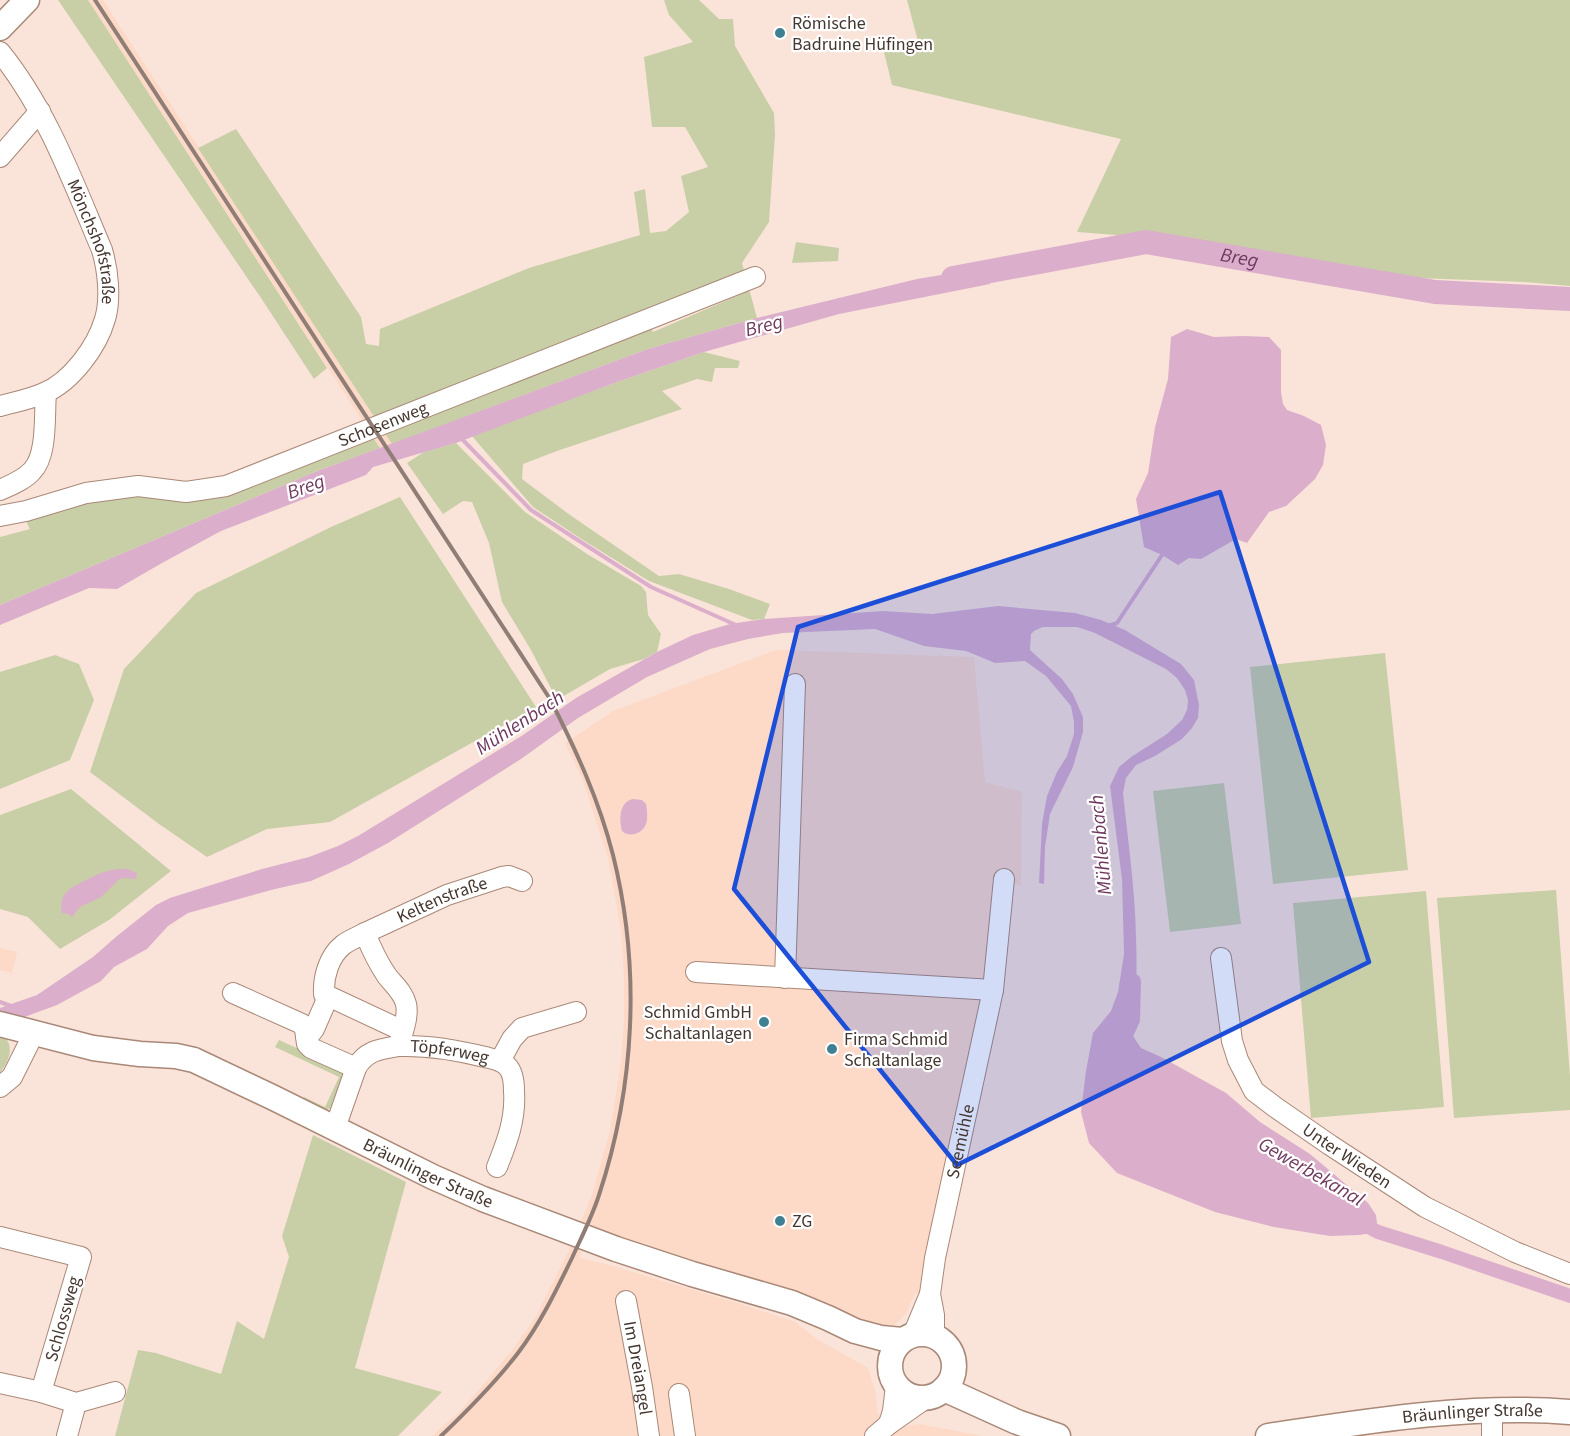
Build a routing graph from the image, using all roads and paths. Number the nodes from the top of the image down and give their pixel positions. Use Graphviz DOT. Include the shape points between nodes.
graph roads {
  1 [pos="27,0"];
  2 [pos="0,28"];
  3 [pos="0,52"];
  4 [pos="40,111"];
  5 [pos="0,157"];
  6 [pos="755,277"];
  7 [pos="46,393"];
  8 [pos="0,406"];
  9 [pos="0,490"];
  10 [pos="0,516"];
  11 [pos="795,684"];
  12 [pos="1004,879"];
  13 [pos="522,881"];
  14 [pos="365,933"];
  15 [pos="1221,958"];
  16 [pos="696,972"];
  17 [pos="785,978"];
  18 [pos="993,990"];
  19 [pos="233,993"];
  20 [pos="328,997"];
  21 [pos="576,1012"];
  22 [pos="14,1028"];
  23 [pos="306,1036"];
  24 [pos="401,1039"];
  25 [pos="500,1061"];
  26 [pos="356,1068"];
  27 [pos="0,1087"];
  28 [pos="335,1128"];
  29 [pos="497,1167"];
  30 [pos="0,1237"];
  31 [pos="1570,1274"];
  32 [pos="626,1301"];
  33 [pos="855,1331"];
  34 [pos="917,1337"];
  35 [pos="890,1362"];
  36 [pos="0,1383"];
  37 [pos="896,1386"];
  38 [pos="941,1386"];
  39 [pos="41,1392"];
  40 [pos="116,1392"];
  41 [pos="679,1394"];
  42 [pos="76,1403"];
  43 [pos="1492,1410"];
  44 [pos="1570,1412"];
  45 [pos="882,1430"];
  46 [pos="67,1436"];
  47 [pos="649,1436"];
  48 [pos="685,1436"];
  49 [pos="1058,1436"];
  50 [pos="1268,1436"];
  51 [pos="1492,1436"];
  1 -- 2 [label="main road"];
  3 -- 4 [label="street, Mönchshofstraße"];
  4 -- 5 [label="street"];
  4 -- 7 [label="street, Mönchshofstraße" via="107,267 105,320 79,366"];
  6 -- 10 [label="street, Schosenweg" via="226,486 186,492 127,487 86,493"];
  7 -- 8 [label="street, Mönchshofstraße"];
  7 -- 9 [label="street" via="41,456 21,480"];
  11 -- 17 [label="street"];
  12 -- 18 [label="street, Seemühle"];
  13 -- 14 [label="street, Keltenstraße" via="502,877 447,895"];
  14 -- 20 [label="street, Keltenstraße" via="343,945 332,959 324,987"];
  14 -- 24 [label="street" via="375,957 406,1003"];
  15 -- 31 [label="street, Unter Wieden" via="1232,1041 1254,1091 1425,1207 1515,1252"];
  16 -- 17 [label="street"];
  17 -- 18 [label="street"];
  18 -- 34 [label="street, Seemühle" via="935,1258 930,1294 934,1315"];
  19 -- 23 [label="street" via="302,1024"];
  20 -- 23 [label="street" via="314,1029"];
  20 -- 24 [label="street"];
  21 -- 25 [label="street, Töpferweg" via="522,1028"];
  22 -- 27 [label="street" via="29,1043 12,1077"];
  22 -- 28 [label="main road, Bräunlinger Straße" via="93,1048 194,1060"];
  23 -- 26 [label="street" via="311,1048"];
  24 -- 25 [label="street, Töpferweg"];
  24 -- 26 [label="street" via="369,1053"];
  25 -- 29 [label="street, Töpferweg" via="513,1076 515,1106 512,1128"];
  26 -- 28 [label="street"];
  28 -- 33 [label="main road, Bräunlinger Straße" via="483,1199 616,1249 798,1305"];
  30 -- 39 [label="street, Schlossweg" via="81,1257"];
  32 -- 47 [label="street, Im Dreiangel"];
  33 -- 34 [label="main road, Bräunlinger Straße" via="881,1338"];
  33 -- 35 [label="main road, Bräunlinger Straße"];
  34 -- 35 [label="main road" via="894,1350"];
  34 -- 38 [label="main road" via="945,1343 950,1350 953,1358"];
  35 -- 37 [label="main road"];
  36 -- 39 [label="street"];
  37 -- 38 [label="main road" via="909,1396"];
  37 -- 45 [label="street" via="893,1411"];
  38 -- 45 [label="street"];
  38 -- 49 [label="main road" via="1017,1422"];
  39 -- 42 [label="street"];
  40 -- 42 [label="street"];
  41 -- 48 [label="street, Im Dreiangel"];
  42 -- 46 [label="street"];
  43 -- 44 [label="main road, Bräunlinger Straße"];
  43 -- 50 [label="main road, Bräunlinger Straße"];
  43 -- 51 [label="street"];
}
